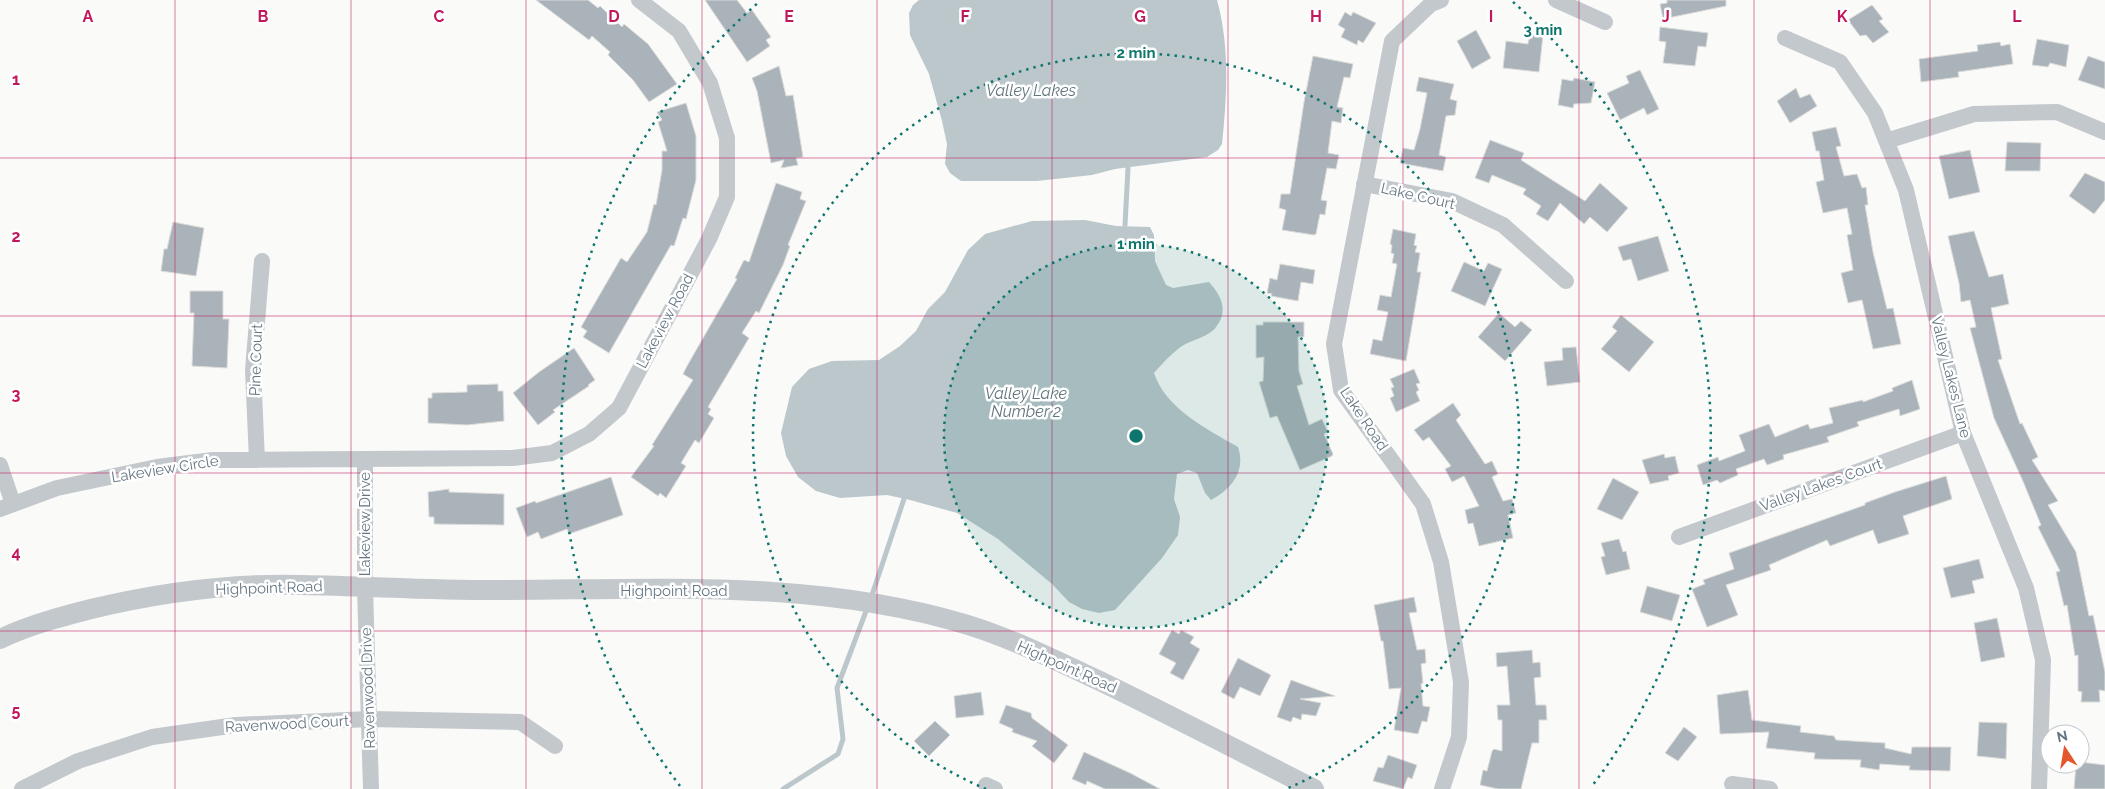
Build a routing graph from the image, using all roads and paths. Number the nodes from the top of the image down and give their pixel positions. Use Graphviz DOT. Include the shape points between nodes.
graph roads {
  1 [pos="639,0"];
  2 [pos="1441,0"];
  3 [pos="1556,0"];
  4 [pos="1605,22"];
  5 [pos="1785,38"];
  6 [pos="2105,132"];
  7 [pos="1886,141"];
  8 [pos="1364,184"];
  9 [pos="262,261"];
  10 [pos="1566,282"];
  11 [pos="1964,433"];
  12 [pos="365,459"];
  13 [pos="257,460"];
  14 [pos="0,465"];
  15 [pos="6,507"];
  16 [pos="1680,537"];
  17 [pos="365,588"];
  18 [pos="0,638"];
  19 [pos="369,719"];
  20 [pos="555,746"];
  21 [pos="1732,784"];
  22 [pos="22,789"];
  23 [pos="371,789"];
  24 [pos="1314,789"];
  25 [pos="1442,789"];
  26 [pos="1770,789"];
  27 [pos="2039,789"];
  1 -- 12 [label="street, Lakeview Road" via="679,31 710,82 728,138 727,197 709,239 619,408 589,434 552,453 514,458"];
  2 -- 8 [label="street, Lake Road" via="1430,4 1392,41"];
  3 -- 4 [label="street"];
  5 -- 7 [label="street, Valley Lakes Lane" via="1840,62 1875,113"];
  6 -- 7 [label="street" via="2057,112 1974,114"];
  7 -- 11 [label="street, Valley Lakes Lane" via="1906,190"];
  8 -- 10 [label="street, Lake Court" via="1452,201 1504,224"];
  8 -- 25 [label="street, Lake Road" via="1334,344 1341,390 1424,504 1440,562 1461,682 1459,737"];
  9 -- 13 [label="street, Pine Court" via="253,370"];
  11 -- 16 [label="street, Valley Lakes Court"];
  11 -- 27 [label="street, Valley Lakes Lane" via="2026,588 2043,660"];
  12 -- 13 [label="street, Lakeview Circle"];
  12 -- 17 [label="street, Lakeview Drive"];
  13 -- 15 [label="street, Lakeview Circle" via="213,460 157,467 57,488"];
  14 -- 15 [label="street"];
  17 -- 18 [label="street, Highpoint Road" via="299,585 229,587 126,600 50,619"];
  17 -- 19 [label="street, Ravenwood Drive"];
  17 -- 24 [label="street, Highpoint Road" via="768,591 828,595 894,606 969,626 1042,653"];
  19 -- 20 [label="street, Ravenwood Court" via="520,722"];
  19 -- 22 [label="street, Ravenwood Court" via="236,725 152,737 78,761"];
  19 -- 23 [label="street, Ravenwood Drive"];
  21 -- 26 [label="street"];
}
